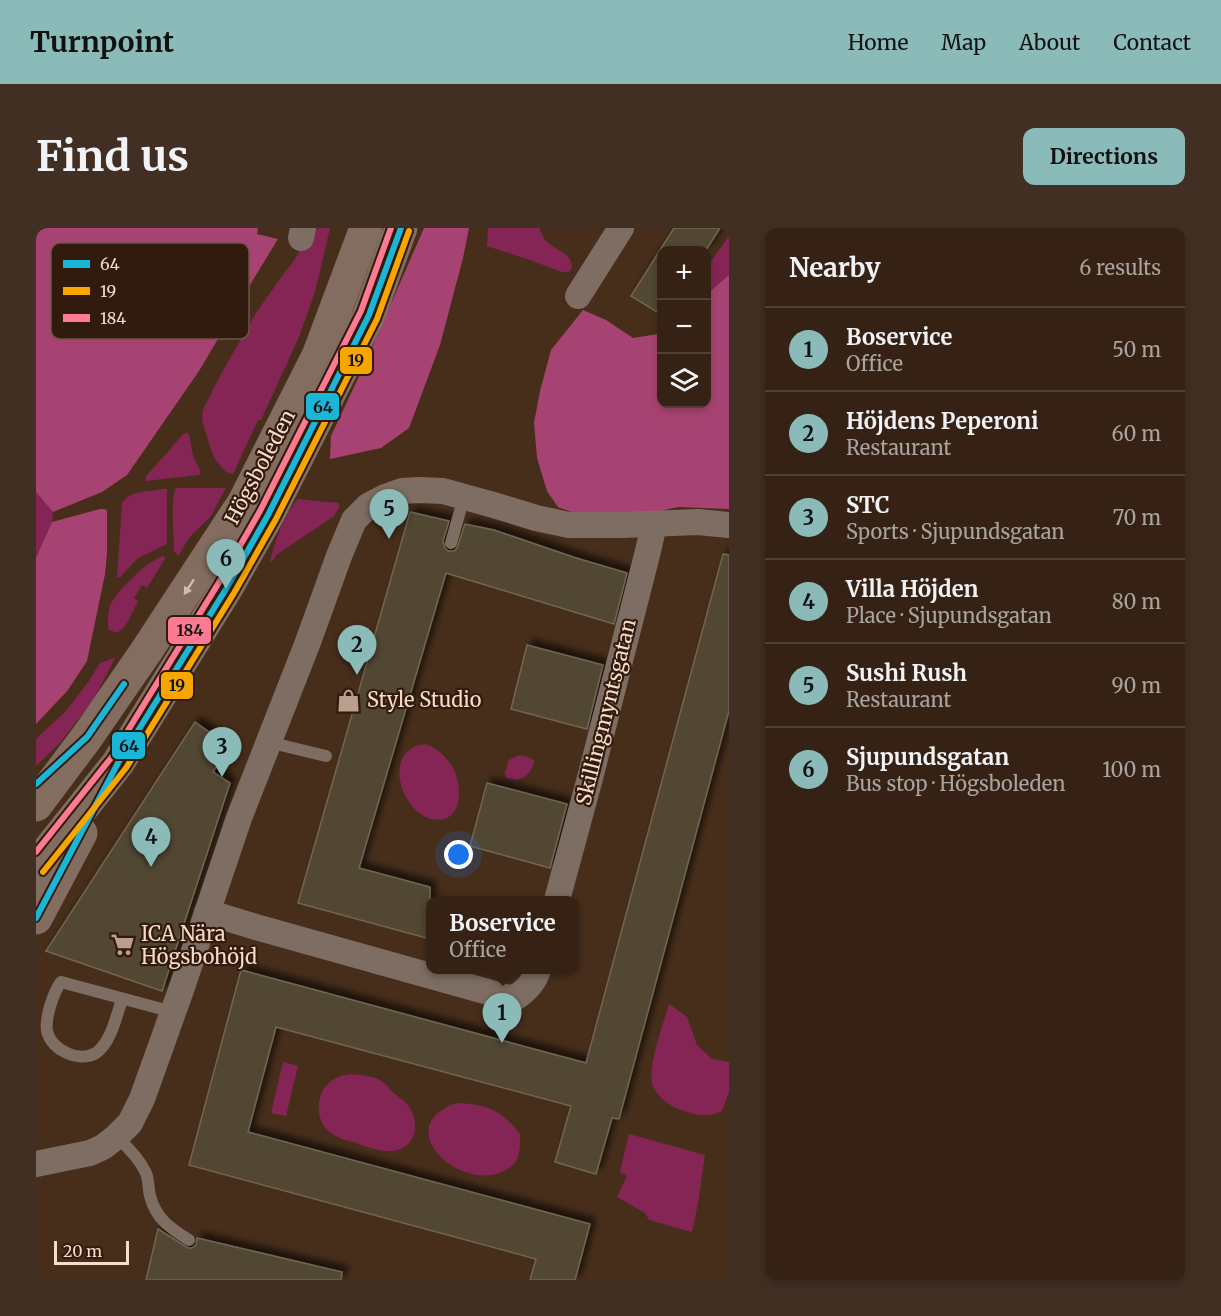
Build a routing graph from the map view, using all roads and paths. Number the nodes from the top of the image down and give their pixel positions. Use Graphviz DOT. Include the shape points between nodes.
graph roads {
  1 [pos="345,228"];
  2 [pos="366,228"];
  3 [pos="400,228"];
  4 [pos="621,228"];
  5 [pos="578,296"];
  6 [pos="318,356"];
  7 [pos="464,497"];
  8 [pos="654,524"];
  9 [pos="729,525"];
  10 [pos="451,543"];
  11 [pos="87,737"];
  12 [pos="268,742"];
  13 [pos="326,756"];
  14 [pos="118,763"];
  15 [pos="36,784"];
  16 [pos="36,805"];
  17 [pos="36,866"];
  18 [pos="558,896"];
  19 [pos="207,912"];
  20 [pos="36,918"];
  21 [pos="537,974"];
  22 [pos="122,999"];
  23 [pos="173,1012"];
  24 [pos="116,1137"];
  25 [pos="36,1164"];
  26 [pos="189,1240"];
  1 -- 6 [label="main road"];
  2 -- 6 [label="main road, Högsboleden"];
  3 -- 14 [label="main road, Högsboleden" via="369,315 268,515"];
  4 -- 5 [label="street"];
  6 -- 11 [label="main road, Högsboleden, one-way" via="244,502"];
  7 -- 8 [label="street" via="569,525"];
  7 -- 10 [label="lane"];
  7 -- 12 [label="street" via="443,491 402,491 368,506 354,520"];
  8 -- 9 [label="street"];
  8 -- 18 [label="street, Skillingmyntsgatan"];
  11 -- 15 [label="main road"];
  11 -- 16 [label="main road, Högsboleden"];
  12 -- 13 [label="lane"];
  12 -- 19 [label="street"];
  14 -- 17 [label="main road, Högsboleden"];
  14 -- 20 [label="main road"];
  19 -- 21 [label="street" via="513,999 525,992"];
  19 -- 23 [label="street"];
  22 -- 22 [label="lane" via="61,982 48,1016 47,1032 53,1043 70,1055 96,1053 114,1026"];
  22 -- 23 [label="lane"];
  23 -- 24 [label="street" via="142,1099 130,1123"];
  24 -- 25 [label="street" via="90,1153"];
  24 -- 26 [label="lane" via="131,1150 147,1174 156,1212 168,1227"];
}
